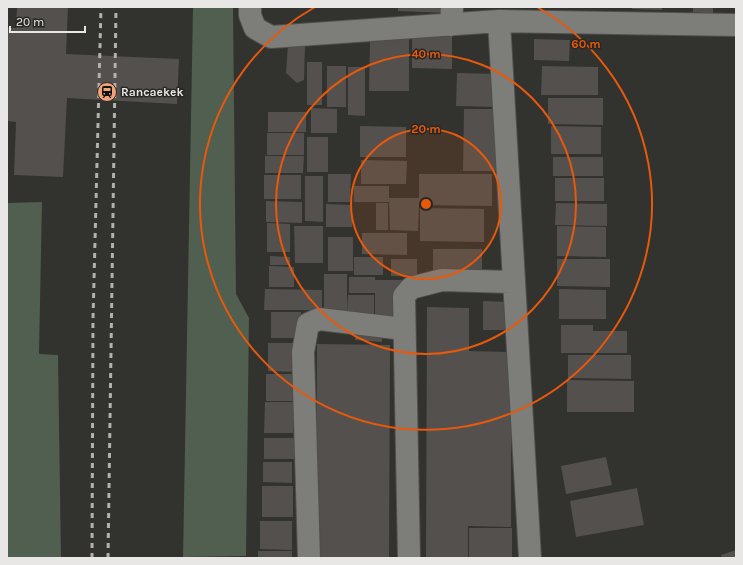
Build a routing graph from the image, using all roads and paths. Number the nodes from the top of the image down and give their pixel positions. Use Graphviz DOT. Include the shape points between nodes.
graph roads {
  1 [pos="250,7"];
  2 [pos="451,16"];
  3 [pos="498,21"];
  4 [pos="736,25"];
  5 [pos="514,282"];
  6 [pos="404,329"];
  7 [pos="309,558"];
  8 [pos="409,558"];
  9 [pos="530,558"];
  1 -- 2 [label="street" via="255,28 271,37"];
  2 -- 3 [label="street"];
  3 -- 4 [label="street"];
  3 -- 5 [label="street"];
  5 -- 6 [label="street" via="442,280 411,288 404,296"];
  5 -- 9 [label="street"];
  6 -- 7 [label="street" via="319,319 308,324 303,352"];
  6 -- 8 [label="street"];
}
